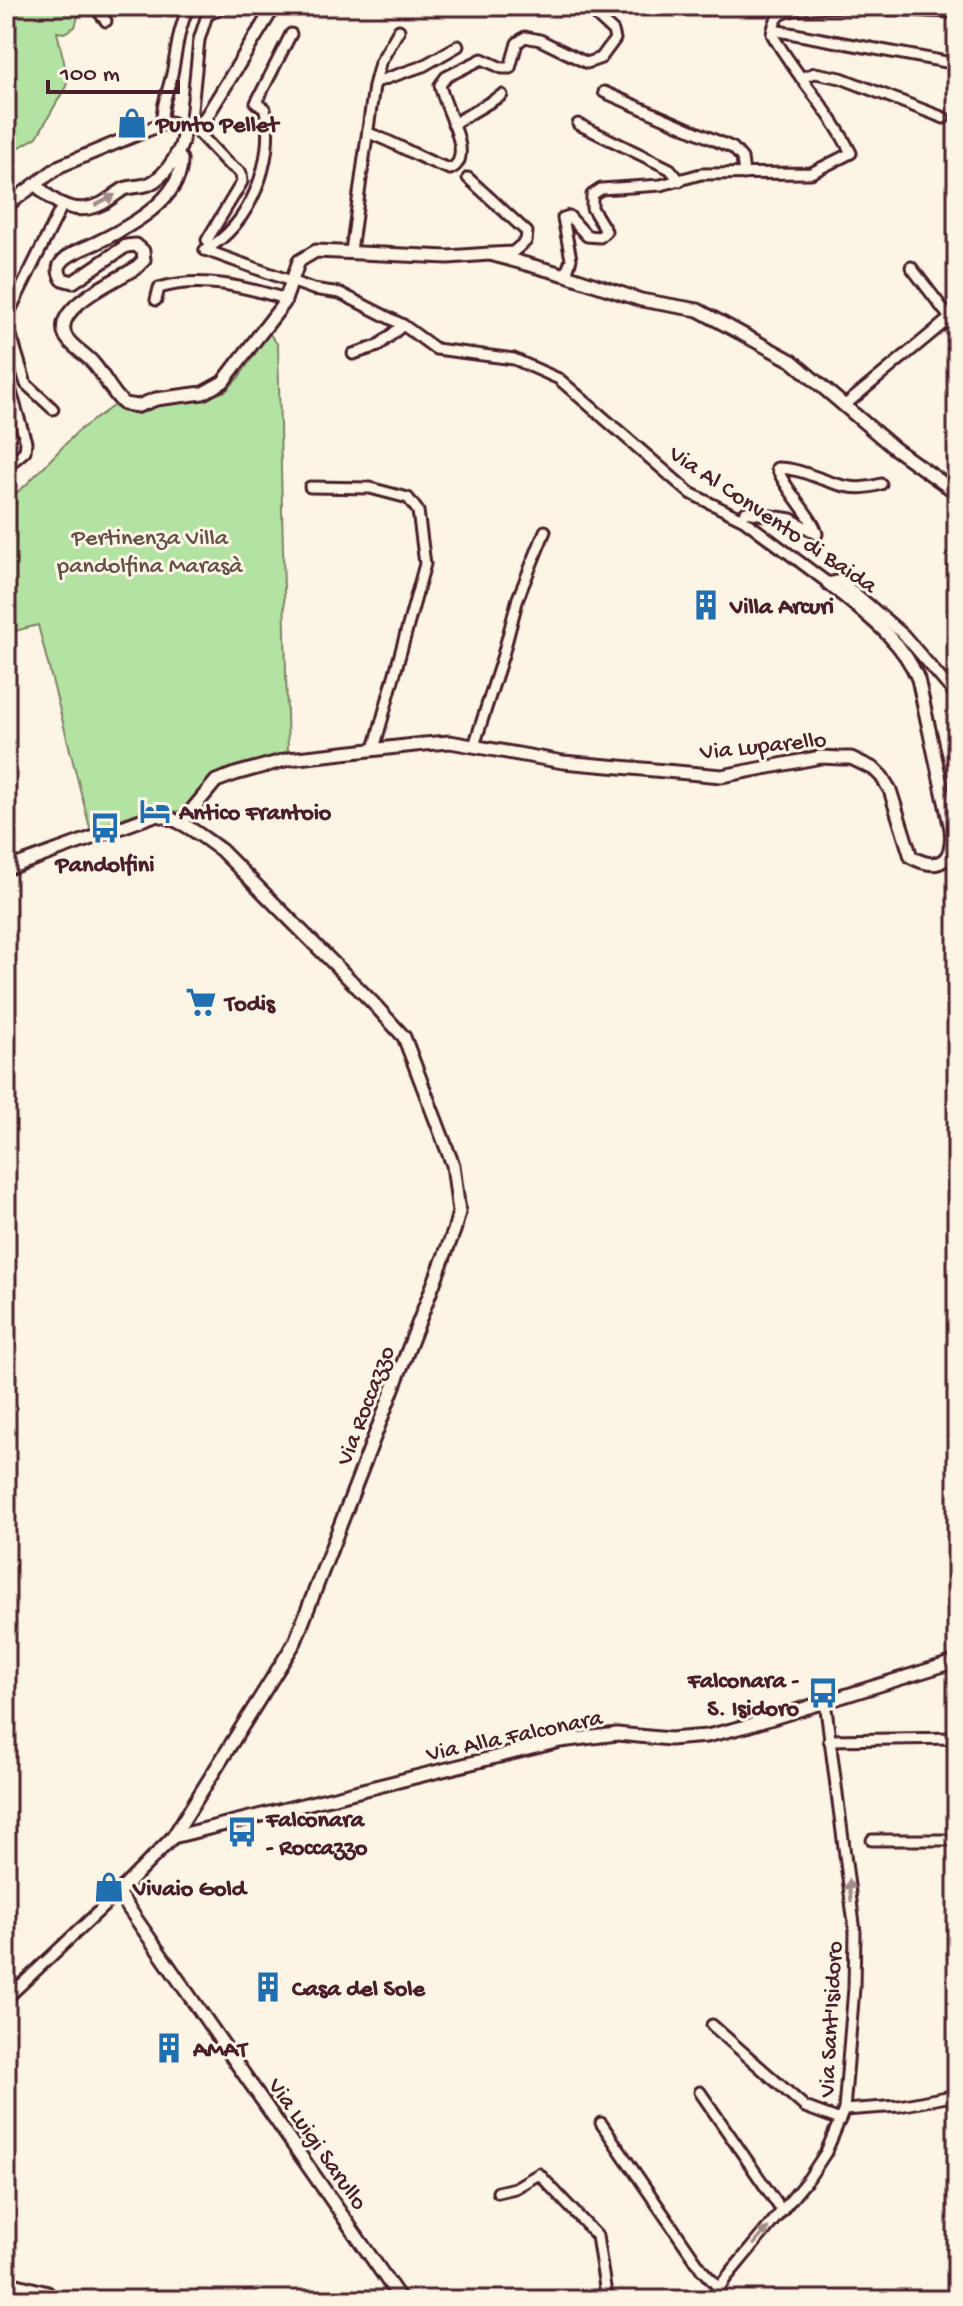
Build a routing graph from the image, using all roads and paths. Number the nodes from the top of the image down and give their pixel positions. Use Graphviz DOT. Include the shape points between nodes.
graph roads {
  1 [pos="94,6"];
  2 [pos="189,6"];
  3 [pos="226,6"];
  4 [pos="280,6"];
  5 [pos="586,6"];
  6 [pos="957,12"];
  7 [pos="106,21"];
  8 [pos="399,30"];
  9 [pos="773,30"];
  10 [pos="291,34"];
  11 [pos="458,46"];
  12 [pos="957,64"];
  13 [pos="801,78"];
  14 [pos="376,82"];
  15 [pos="604,92"];
  16 [pos="502,95"];
  17 [pos="944,118"];
  18 [pos="162,124"];
  19 [pos="453,124"];
  20 [pos="578,124"];
  21 [pos="187,128"];
  22 [pos="368,133"];
  23 [pos="176,155"];
  24 [pos="744,174"];
  25 [pos="468,178"];
  26 [pos="680,181"];
  27 [pos="37,185"];
  28 [pos="6,206"];
  29 [pos="62,206"];
  30 [pos="206,245"];
  31 [pos="351,251"];
  32 [pos="490,254"];
  33 [pos="911,267"];
  34 [pos="566,275"];
  35 [pos="292,280"];
  36 [pos="286,299"];
  37 [pos="156,300"];
  38 [pos="403,325"];
  39 [pos="14,345"];
  40 [pos="353,354"];
  41 [pos="6,365"];
  42 [pos="6,375"];
  43 [pos="6,406"];
  44 [pos="844,406"];
  45 [pos="53,409"];
  46 [pos="18,419"];
  47 [pos="6,467"];
  48 [pos="881,484"];
  49 [pos="310,487"];
  50 [pos="957,493"];
  51 [pos="741,518"];
  52 [pos="545,531"];
  53 [pos="828,583"];
  54 [pos="957,697"];
  55 [pos="474,746"];
  56 [pos="374,749"];
  57 [pos="181,823"];
  58 [pos="6,869"];
  59 [pos="957,1661"];
  60 [pos="825,1701"];
  61 [pos="957,1738"];
  62 [pos="829,1740"];
  63 [pos="173,1837"];
  64 [pos="872,1840"];
  65 [pos="957,1840"];
  66 [pos="118,1893"];
  67 [pos="6,1999"];
  68 [pos="712,2025"];
  69 [pos="700,2092"];
  70 [pos="957,2095"];
  71 [pos="844,2110"];
  72 [pos="840,2120"];
  73 [pos="601,2123"];
  74 [pos="498,2192"];
  75 [pos="782,2211"];
  76 [pos="6,2281"];
  77 [pos="719,2288"];
  78 [pos="48,2292"];
  79 [pos="401,2300"];
  80 [pos="607,2300"];
  81 [pos="719,2300"];
  1 -- 7 [label="street"];
  2 -- 18 [label="street" via="176,40"];
  3 -- 21 [label="street" via="207,15 199,40"];
  4 -- 21 [label="street" via="270,13 205,119"];
  5 -- 19 [label="street" via="613,31 615,39 601,58 587,63 525,37 517,43 510,68 482,59 446,77 440,85"];
  6 -- 9 [label="street" via="824,7 782,14"];
  8 -- 14 [label="street" via="380,63"];
  9 -- 12 [label="street"];
  9 -- 13 [label="street"];
  10 -- 30 [label="street" via="256,103 265,109 267,123 265,165 256,188 222,241"];
  11 -- 14 [label="street" via="423,66"];
  13 -- 17 [label="street" via="815,73 841,78"];
  13 -- 24 [label="street" via="851,153 811,173"];
  14 -- 22 [label="street"];
  15 -- 24 [label="street" via="733,148 742,158"];
  16 -- 19 [label="street"];
  18 -- 21 [label="street"];
  18 -- 27 [label="street" via="60,166"];
  19 -- 22 [label="street" via="461,160 450,169"];
  20 -- 26 [label="street" via="670,169"];
  21 -- 23 [label="street"];
  21 -- 30 [label="street" via="241,173 242,182"];
  22 -- 31 [label="street"];
  29 -- 23 [label="street, one-way" via="89,208 124,189 147,185"];
  23 -- 36 [label="street" via="182,166 167,198 60,264 62,279 73,282 126,246 140,247 145,256 136,268 74,306 64,324 67,338 118,399 138,406 203,393 223,382"];
  24 -- 26 [label="street" via="701,174"];
  25 -- 32 [label="street" via="527,232 526,241 513,252"];
  26 -- 34 [label="street" via="601,189 592,195 592,208 606,231 600,237 587,236 569,216 563,218 571,259"];
  27 -- 28 [label="street"];
  27 -- 29 [label="street"];
  29 -- 39 [label="street" via="6,319"];
  30 -- 35 [label="street, Via Al Convento di Baida"];
  31 -- 32 [label="street"];
  31 -- 35 [label="street" via="316,251 299,261"];
  32 -- 34 [label="street"];
  33 -- 44 [label="street" via="950,318"];
  34 -- 44 [label="street" via="641,300 698,310 792,361"];
  35 -- 36 [label="street"];
  35 -- 38 [label="street, Via Al Convento di Baida" via="340,293"];
  36 -- 37 [label="street" via="236,284 173,284 159,288"];
  38 -- 40 [label="street" via="378,346"];
  38 -- 51 [label="street, Via Al Convento di Baida" via="436,349 514,359 559,379 690,493"];
  39 -- 41 [label="street"];
  39 -- 45 [label="street" via="26,384"];
  42 -- 46 [label="street"];
  43 -- 46 [label="street"];
  44 -- 50 [label="street"];
  46 -- 47 [label="street" via="25,451"];
  48 -- 51 [label="street" via="858,490 777,468 817,534 791,519 746,512"];
  49 -- 56 [label="street" via="370,488 408,498 418,511 425,564"];
  51 -- 53 [label="street, Via Al Convento di Baida"];
  52 -- 55 [label="street" via="518,598"];
  53 -- 54 [label="street, Via Al Convento di Baida" via="840,580 859,595 904,635"];
  53 -- 55 [label="street, Via Luparello" via="900,646 918,679 951,829 953,846 943,861 932,864 911,857 890,790 874,769 851,758 821,757 722,776 563,762"];
  55 -- 56 [label="street, Via Luparello" via="450,742"];
  56 -- 57 [label="street, Via Luparello" via="289,759 216,781"];
  57 -- 58 [label="street" via="155,815"];
  57 -- 63 [label="street, Via Roccazzo" via="221,850 404,1037 453,1165 459,1212 295,1642"];
  59 -- 60 [label="street, Via Alla Falconara"];
  60 -- 62 [label="street, Via Sant'Isidoro"];
  60 -- 63 [label="street, Via Alla Falconara" via="707,1736 617,1734 560,1741"];
  61 -- 62 [label="street"];
  71 -- 62 [label="street, Via Sant'Isidoro, one-way" via="855,1932"];
  63 -- 66 [label="street, Via Roccazzo"];
  64 -- 65 [label="street"];
  66 -- 67 [label="street, Via Roccazzo"];
  66 -- 79 [label="street, Via Luigi Sarullo"];
  68 -- 72 [label="street" via="805,2107"];
  69 -- 75 [label="street"];
  70 -- 71 [label="street"];
  71 -- 72 [label="street, Via Sant'Isidoro"];
  72 -- 75 [label="street, Via Sant'Isidoro" via="826,2152"];
  73 -- 77 [label="street"];
  74 -- 80 [label="street" via="539,2174 597,2236"];
  77 -- 75 [label="street, Via Sant'Isidoro, one-way"];
  76 -- 78 [label="street"];
  77 -- 81 [label="street"];
}
